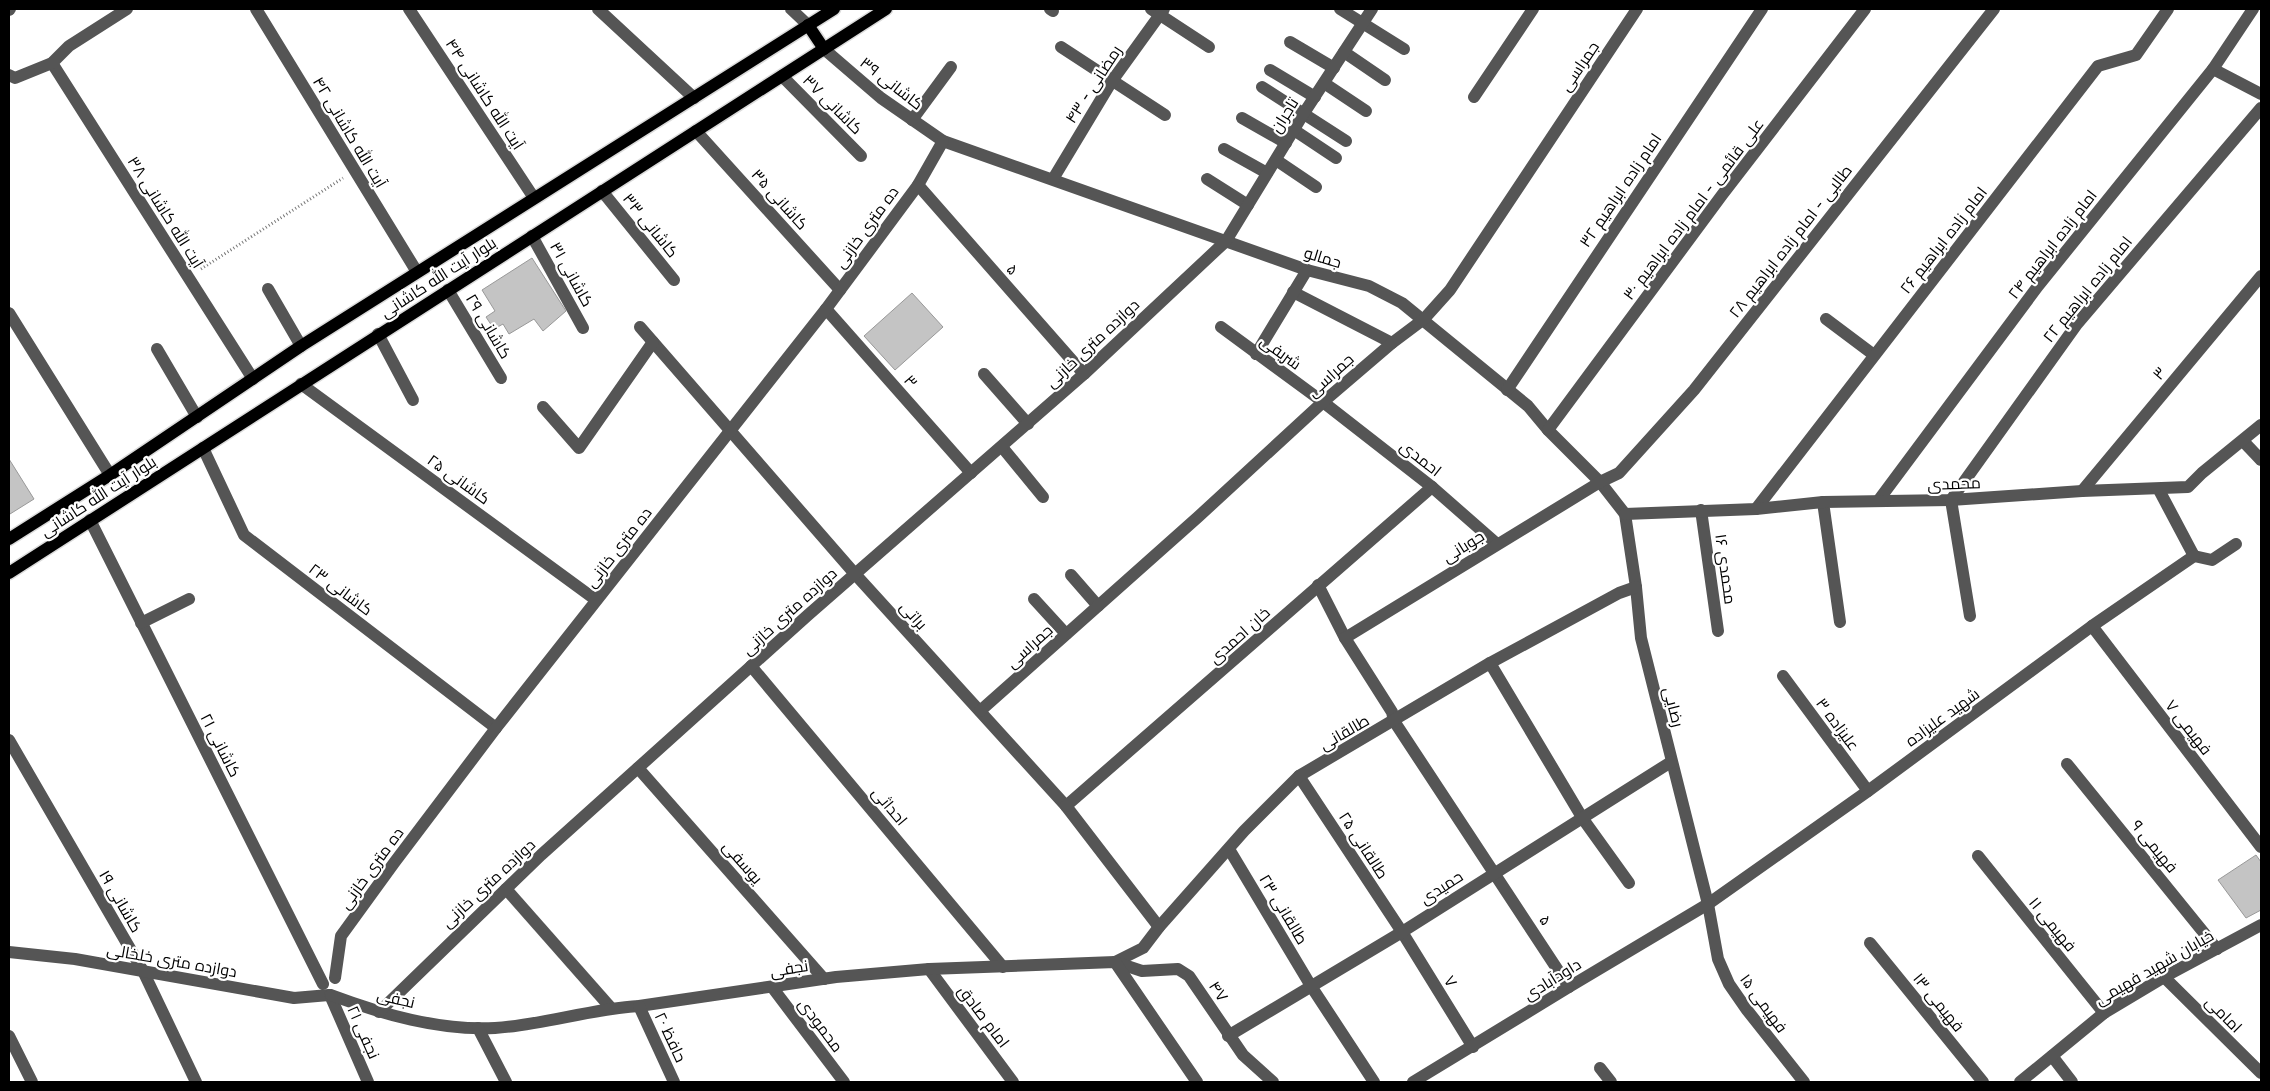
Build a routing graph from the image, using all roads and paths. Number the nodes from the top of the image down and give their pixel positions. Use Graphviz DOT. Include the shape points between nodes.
graph roads {
  1 [pos="127,9"];
  2 [pos="256,9"];
  3 [pos="409,9"];
  4 [pos="598,9"];
  5 [pos="791,9"];
  6 [pos="834,9"];
  7 [pos="886,9"];
  8 [pos="1340,9"];
  9 [pos="1372,9"];
  10 [pos="1533,9"];
  11 [pos="1637,9"];
  12 [pos="1762,9"];
  13 [pos="1865,9"];
  14 [pos="1994,9"];
  15 [pos="2168,9"];
  16 [pos="2253,9"];
  17 [pos="1158,11"];
  18 [pos="1363,22"];
  19 [pos="808,25"];
  20 [pos="1290,42"];
  21 [pos="1061,47"];
  22 [pos="1209,47"];
  23 [pos="824,49"];
  24 [pos="1404,49"];
  25 [pos="1344,52"];
  26 [pos="52,63"];
  27 [pos="951,67"];
  28 [pos="1334,68"];
  29 [pos="2213,69"];
  30 [pos="1270,70"];
  31 [pos="9,75"];
  32 [pos="782,76"];
  33 [pos="1385,80"];
  34 [pos="1112,81"];
  35 [pos="1324,83"];
  36 [pos="1262,87"];
  37 [pos="2261,94"];
  38 [pos="1315,97"];
  39 [pos="1474,97"];
  40 [pos="694,98"];
  41 [pos="2261,108"];
  42 [pos="1366,111"];
  43 [pos="1304,113"];
  44 [pos="1166,115"];
  45 [pos="1242,118"];
  46 [pos="912,120"];
  47 [pos="1294,130"];
  48 [pos="696,131"];
  49 [pos="942,141"];
  50 [pos="1346,141"];
  51 [pos="1286,143"];
  52 [pos="1224,149"];
  53 [pos="861,156"];
  54 [pos="1336,158"];
  55 [pos="1276,160"];
  56 [pos="354,171"];
  57 [pos="1267,173"];
  58 [pos="1053,179"];
  59 [pos="1207,179"];
  60 [pos="918,185"];
  61 [pos="1316,187"];
  62 [pos="602,191"];
  63 [pos="534,198"];
  64 [pos="1248,205"];
  65 [pos="532,236"];
  66 [pos="1226,240"];
  67 [pos="1307,270"];
  68 [pos="417,272"];
  69 [pos="2261,276"];
  70 [pos="188,277"];
  71 [pos="674,280"];
  72 [pos="268,289"];
  73 [pos="448,290"];
  74 [pos="840,290"];
  75 [pos="1293,292"];
  76 [pos="826,309"];
  77 [pos="9,312"];
  78 [pos="1424,319"];
  79 [pos="1826,319"];
  80 [pos="640,327"];
  81 [pos="1220,327"];
  82 [pos="582,328"];
  83 [pos="378,334"];
  84 [pos="653,342"];
  85 [pos="1392,343"];
  86 [pos="301,346"];
  87 [pos="157,349"];
  88 [pos="1256,354"];
  89 [pos="1874,355"];
  90 [pos="984,374"];
  91 [pos="1084,374"];
  92 [pos="501,378"];
  93 [pos="253,379"];
  94 [pos="302,384"];
  95 [pos="1507,390"];
  96 [pos="413,400"];
  97 [pos="1322,402"];
  98 [pos="543,407"];
  99 [pos="197,416"];
  100 [pos="1028,424"];
  101 [pos="2261,424"];
  102 [pos="1548,430"];
  103 [pos="729,432"];
  104 [pos="2243,440"];
  105 [pos="1002,447"];
  106 [pos="203,448"];
  107 [pos="2261,460"];
  108 [pos="971,473"];
  109 [pos="110,475"];
  110 [pos="1600,482"];
  111 [pos="1432,487"];
  112 [pos="2159,490"];
  113 [pos="2082,491"];
  114 [pos="1043,498"];
  115 [pos="1878,500"];
  116 [pos="1951,500"];
  117 [pos="1823,502"];
  118 [pos="1756,509"];
  119 [pos="1701,510"];
  120 [pos="1625,514"];
  121 [pos="90,520"];
  122 [pos="9,539"];
  123 [pos="1496,544"];
  124 [pos="2236,544"];
  125 [pos="2194,556"];
  126 [pos="9,573"];
  127 [pos="855,574"];
  128 [pos="1071,575"];
  129 [pos="1318,585"];
  130 [pos="1636,587"];
  131 [pos="189,599"];
  132 [pos="1034,599"];
  133 [pos="596,600"];
  134 [pos="1098,606"];
  135 [pos="1970,616"];
  136 [pos="1840,622"];
  137 [pos="141,623"];
  138 [pos="2092,626"];
  139 [pos="1718,631"];
  140 [pos="1066,634"];
  141 [pos="1345,638"];
  142 [pos="1490,663"];
  143 [pos="751,666"];
  144 [pos="1783,676"];
  145 [pos="980,711"];
  146 [pos="1394,721"];
  147 [pos="496,728"];
  148 [pos="9,740"];
  149 [pos="1670,762"];
  150 [pos="2067,764"];
  151 [pos="638,768"];
  152 [pos="1299,776"];
  153 [pos="1868,791"];
  154 [pos="1066,806"];
  155 [pos="1583,819"];
  156 [pos="2261,847"];
  157 [pos="1229,849"];
  158 [pos="1978,856"];
  159 [pos="1495,871"];
  160 [pos="1629,883"];
  161 [pos="506,889"];
  162 [pos="1708,904"];
  163 [pos="2261,925"];
  164 [pos="1159,927"];
  165 [pos="1402,932"];
  166 [pos="1870,943"];
  167 [pos="2218,949"];
  168 [pos="9,952"];
  169 [pos="1114,962"];
  170 [pos="1003,967"];
  171 [pos="929,969"];
  172 [pos="144,971"];
  173 [pos="2164,977"];
  174 [pos="824,979"];
  175 [pos="1311,986"];
  176 [pos="1569,986"];
  177 [pos="772,987"];
  178 [pos="330,990"];
  179 [pos="639,1006"];
  180 [pos="611,1008"];
  181 [pos="379,1012"];
  182 [pos="2104,1013"];
  183 [pos="478,1028"];
  184 [pos="9,1036"];
  185 [pos="1228,1036"];
  186 [pos="1473,1047"];
  187 [pos="2052,1056"];
  188 [pos="1600,1068"];
  189 [pos="2261,1075"];
  190 [pos="32,1082"];
  191 [pos="196,1082"];
  192 [pos="368,1082"];
  193 [pos="506,1082"];
  194 [pos="674,1082"];
  195 [pos="844,1082"];
  196 [pos="1013,1082"];
  197 [pos="1197,1082"];
  198 [pos="1273,1082"];
  199 [pos="1374,1082"];
  200 [pos="1413,1082"];
  201 [pos="1611,1082"];
  202 [pos="1804,1082"];
  203 [pos="1983,1082"];
  204 [pos="2020,1082"];
  205 [pos="2072,1082"];
  206 [pos="2254,1082"];
  1 -- 26 [label="street" via="69,46"];
  2 -- 56 [label="street, آیت الله کاشانی ۴۲"];
  3 -- 63 [label="street, آیت الله کاشانی ۴۴"];
  4 -- 40 [label="street"];
  5 -- 19 [label="street"];
  6 -- 19 [label="main road, بلوار آیت الله کاشانی"];
  7 -- 23 [label="main road, بلوار آیت الله کاشانی"];
  8 -- 18 [label="street"];
  9 -- 18 [label="street, تاجران"];
  10 -- 39 [label="street"];
  11 -- 78 [label="street, جمراسی" via="1450,290"];
  12 -- 95 [label="street, امام زاده ابراهیم ۳۲"];
  13 -- 102 [label="street, علی قائمی - امام زاده ابراهیم ۳۰"];
  14 -- 110 [label="street, طالبی - امام زاده ابراهیم ۲۸" via="1694,390 1619,474"];
  15 -- 89 [label="street, امام زاده ابراهیم ۲۶" via="2136,54 2098,66"];
  16 -- 29 [label="street, امام زاده ابراهیم ۲۴"];
  17 -- 22 [label="street"];
  17 -- 34 [label="street, رمضانی - ۴۳"];
  18 -- 24 [label="street"];
  18 -- 25 [label="street, تاجران"];
  19 -- 23 [label="main road"];
  19 -- 40 [label="main road, بلوار آیت الله کاشانی"];
  20 -- 28 [label="street"];
  21 -- 34 [label="street"];
  23 -- 32 [label="main road, بلوار آیت الله کاشانی"];
  23 -- 46 [label="street, کاشانی ۳۹"];
  25 -- 28 [label="street, تاجران"];
  25 -- 33 [label="street"];
  26 -- 31 [label="street" via="15,78"];
  26 -- 70 [label="street, آیت الله کاشانی ۳۸"];
  27 -- 46 [label="street"];
  28 -- 35 [label="street, تاجران"];
  29 -- 37 [label="street"];
  29 -- 115 [label="street, امام زاده ابراهیم ۲۴" via="2038,286"];
  30 -- 38 [label="street"];
  32 -- 48 [label="main road, بلوار آیت الله کاشانی"];
  32 -- 53 [label="street, کاشانی ۳۷"];
  34 -- 44 [label="street"];
  34 -- 58 [label="street, رمضانی - ۴۳"];
  35 -- 38 [label="street, تاجران"];
  35 -- 42 [label="street"];
  36 -- 43 [label="street"];
  38 -- 43 [label="street, تاجران"];
  40 -- 63 [label="main road, بلوار آیت الله کاشانی"];
  41 -- 116 [label="street, امام زاده ابراهیم ۲۲" via="2077,324"];
  43 -- 47 [label="street, تاجران"];
  43 -- 50 [label="street"];
  45 -- 51 [label="street"];
  46 -- 49 [label="street, کاشانی ۳۹"];
  47 -- 51 [label="street, تاجران"];
  47 -- 54 [label="street"];
  48 -- 62 [label="main road, بلوار آیت الله کاشانی"];
  48 -- 74 [label="street, کاشانی ۳۵"];
  49 -- 58 [label="street, جمالو"];
  49 -- 60 [label="street, ده متری خازنی"];
  51 -- 55 [label="street, تاجران"];
  52 -- 57 [label="street"];
  55 -- 57 [label="street, تاجران"];
  55 -- 61 [label="street"];
  56 -- 68 [label="street, آیت الله کاشانی ۴۲"];
  56 -- 70 [label="path"];
  57 -- 64 [label="street, تاجران"];
  58 -- 66 [label="street, جمالو"];
  59 -- 64 [label="street"];
  60 -- 74 [label="street, ده متری خازنی"];
  60 -- 91 [label="street, ۵"];
  62 -- 65 [label="main road, بلوار آیت الله کاشانی"];
  62 -- 71 [label="street, کاشانی ۳۳"];
  63 -- 68 [label="main road, بلوار آیت الله کاشانی"];
  64 -- 66 [label="street, تاجران"];
  65 -- 73 [label="main road, بلوار آیت الله کاشانی"];
  65 -- 82 [label="street, کاشانی ۳۱"];
  66 -- 67 [label="street, جمالو"];
  66 -- 91 [label="street, دوازده متری خازنی"];
  67 -- 75 [label="street"];
  67 -- 78 [label="street, جمالو" via="1369,286"];
  68 -- 86 [label="main road, بلوار آیت الله کاشانی"];
  69 -- 113 [label="street, ۳"];
  70 -- 93 [label="street, آیت الله کاشانی ۳۸"];
  72 -- 86 [label="street"];
  73 -- 83 [label="main road, بلوار آیت الله کاشانی"];
  73 -- 92 [label="street, کاشانی ۲۹"];
  74 -- 76 [label="street, ده متری خازنی"];
  75 -- 85 [label="street"];
  75 -- 88 [label="street"];
  76 -- 103 [label="street, ده متری خازنی"];
  76 -- 108 [label="street, ۳"];
  77 -- 109 [label="street"];
  78 -- 85 [label="street, جمراسی"];
  78 -- 95 [label="street, جمالو"];
  79 -- 89 [label="street"];
  80 -- 84 [label="street, براتی"];
  81 -- 88 [label="street, شریفی"];
  83 -- 94 [label="main road, بلوار آیت الله کاشانی"];
  83 -- 96 [label="street"];
  84 -- 98 [label="street" via="579,448"];
  84 -- 103 [label="street, براتی"];
  85 -- 97 [label="street, جمراسی"];
  86 -- 93 [label="main road, بلوار آیت الله کاشانی"];
  87 -- 99 [label="street"];
  88 -- 97 [label="street, شریفی"];
  89 -- 118 [label="street, امام زاده ابراهیم ۲۶"];
  90 -- 100 [label="street"];
  91 -- 100 [label="street, دوازده متری خازنی"];
  93 -- 99 [label="main road, بلوار آیت الله کاشانی"];
  94 -- 106 [label="main road, بلوار آیت الله کاشانی"];
  94 -- 133 [label="street, کاشانی ۲۵"];
  95 -- 102 [label="street, جمالو" via="1528,406"];
  97 -- 111 [label="street, احمدی"];
  97 -- 134 [label="street, جمراسی"];
  99 -- 109 [label="main road, بلوار آیت الله کاشانی"];
  100 -- 105 [label="street, دوازده متری خازنی"];
  101 -- 104 [label="street, محمدی"];
  102 -- 110 [label="street, جمالو"];
  103 -- 127 [label="street, براتی"];
  103 -- 133 [label="street, ده متری خازنی"];
  104 -- 107 [label="street"];
  104 -- 112 [label="street, محمدی" via="2188,487"];
  105 -- 108 [label="street, دوازده متری خازنی"];
  105 -- 114 [label="street"];
  106 -- 121 [label="main road, بلوار آیت الله کاشانی"];
  106 -- 147 [label="street, کاشانی ۲۳" via="244,535"];
  108 -- 127 [label="street, دوازده متری خازنی"];
  109 -- 122 [label="main road, بلوار آیت الله کاشانی"];
  110 -- 120 [label="street, جمالو"];
  110 -- 123 [label="street, جوبانی"];
  111 -- 123 [label="street, احمدی"];
  111 -- 129 [label="street, خان احمدی"];
  112 -- 113 [label="street, محمدی"];
  112 -- 125 [label="street"];
  113 -- 116 [label="street, محمدی"];
  115 -- 116 [label="street, محمدی"];
  115 -- 117 [label="street, محمدی"];
  116 -- 135 [label="street"];
  117 -- 118 [label="street, محمدی"];
  117 -- 136 [label="street"];
  118 -- 119 [label="street, محمدی"];
  119 -- 120 [label="street, محمدی"];
  119 -- 139 [label="street, محمدی ۱۶"];
  120 -- 130 [label="street, رضایی"];
  121 -- 126 [label="main road, بلوار آیت الله کاشانی"];
  121 -- 137 [label="street, کاشانی ۲۱"];
  123 -- 141 [label="street, جوبانی"];
  124 -- 125 [label="street" via="2212,560"];
  125 -- 138 [label="street, شهید علیزاده"];
  127 -- 143 [label="street, دوازده متری خازنی"];
  127 -- 145 [label="street, براتی"];
  128 -- 134 [label="street"];
  129 -- 141 [label="street, ۵"];
  129 -- 154 [label="street, خان احمدی"];
  130 -- 142 [label="street, طالقانی" via="1619,593"];
  130 -- 149 [label="street, رضایی" via="1641,638"];
  131 -- 137 [label="street"];
  132 -- 140 [label="street"];
  133 -- 147 [label="street, ده متری خازنی"];
  134 -- 140 [label="street, جمراسی"];
  137 -- 178 [label="street, کاشانی ۲۱"];
  138 -- 153 [label="street, شهید علیزاده"];
  138 -- 156 [label="street, فهیمی ۷"];
  140 -- 145 [label="street, جمراسی"];
  141 -- 146 [label="street, ۵" via="1392,712"];
  142 -- 146 [label="street, طالقانی"];
  142 -- 155 [label="street"];
  143 -- 151 [label="street, دوازده متری خازنی"];
  143 -- 170 [label="street, احداثی"];
  144 -- 153 [label="street, علیزاده ۳"];
  145 -- 154 [label="street, براتی"];
  146 -- 152 [label="street, طالقانی"];
  146 -- 159 [label="street, ۵"];
  147 -- 178 [label="street, ده متری خازنی" via="341,936"];
  148 -- 172 [label="street, کاشانی ۱۹"];
  149 -- 155 [label="street, حمیدی"];
  149 -- 162 [label="street, رضایی"];
  150 -- 167 [label="street, فهیمی ۹"];
  151 -- 161 [label="street, دوازده متری خازنی"];
  151 -- 174 [label="street, یوسفی"];
  152 -- 157 [label="street, طالقانی"];
  152 -- 165 [label="street, طالقانی ۲۵"];
  153 -- 162 [label="street, شهید علیزاده"];
  154 -- 164 [label="street, براتی"];
  155 -- 159 [label="street, حمیدی"];
  155 -- 160 [label="street"];
  157 -- 164 [label="street, طالقانی"];
  157 -- 175 [label="street, طالقانی ۲۳"];
  158 -- 182 [label="street, فهیمی ۱۱"];
  159 -- 165 [label="street, حمیدی"];
  159 -- 176 [label="street, ۵"];
  161 -- 180 [label="street"];
  161 -- 181 [label="street, دوازده متری خازنی"];
  162 -- 176 [label="street, داودآبادی"];
  162 -- 202 [label="street, فهیمی ۱۵" via="1718,959 1729,984"];
  163 -- 167 [label="street, خیابان شهید فهیمی"];
  164 -- 169 [label="street, طالقانی" via="1143,948"];
  165 -- 175 [label="street, حمیدی"];
  165 -- 186 [label="street, ۷"];
  166 -- 203 [label="street, فهیمی ۱۳"];
  167 -- 173 [label="street, خیابان شهید فهیمی"];
  168 -- 172 [label="street, دوازده متری خلخالی"];
  169 -- 170 [label="street, نجفی"];
  169 -- 185 [label="street, ۴۷" via="1142,971 1178,969 1190,976"];
  169 -- 197 [label="street"];
  170 -- 171 [label="street, نجفی"];
  171 -- 174 [label="street, نجفی"];
  171 -- 196 [label="street, امام صادق"];
  172 -- 178 [label="street, دوازده متری خلخالی" via="294,998"];
  172 -- 191 [label="street, کاشانی ۱۹"];
  173 -- 182 [label="street, خیابان شهید فهیمی"];
  173 -- 189 [label="street, امامی"];
  174 -- 177 [label="street, نجفی"];
  175 -- 185 [label="street, حمیدی"];
  175 -- 199 [label="street"];
  176 -- 186 [label="street, داودآبادی"];
  177 -- 179 [label="street, نجفی"];
  177 -- 195 [label="street, محمودی"];
  178 -- 181 [label="street, نجفی"];
  178 -- 192 [label="street, نجفی ۲۱"];
  179 -- 180 [label="street, نجفی"];
  179 -- 194 [label="street, حافظ ۲۰"];
  180 -- 183 [label="street, نجفی" via="496,1028"];
  181 -- 183 [label="street, نجفی" via="455,1027"];
  182 -- 187 [label="street, خیابان شهید فهیمی"];
  183 -- 193 [label="street"];
  184 -- 190 [label="street"];
  185 -- 198 [label="street, ۴۷" via="1243,1055"];
  186 -- 200 [label="street, داودآبادی"];
  187 -- 204 [label="street, خیابان شهید فهیمی"];
  187 -- 205 [label="street"];
  188 -- 201 [label="street"];
  189 -- 206 [label="street"];
}
